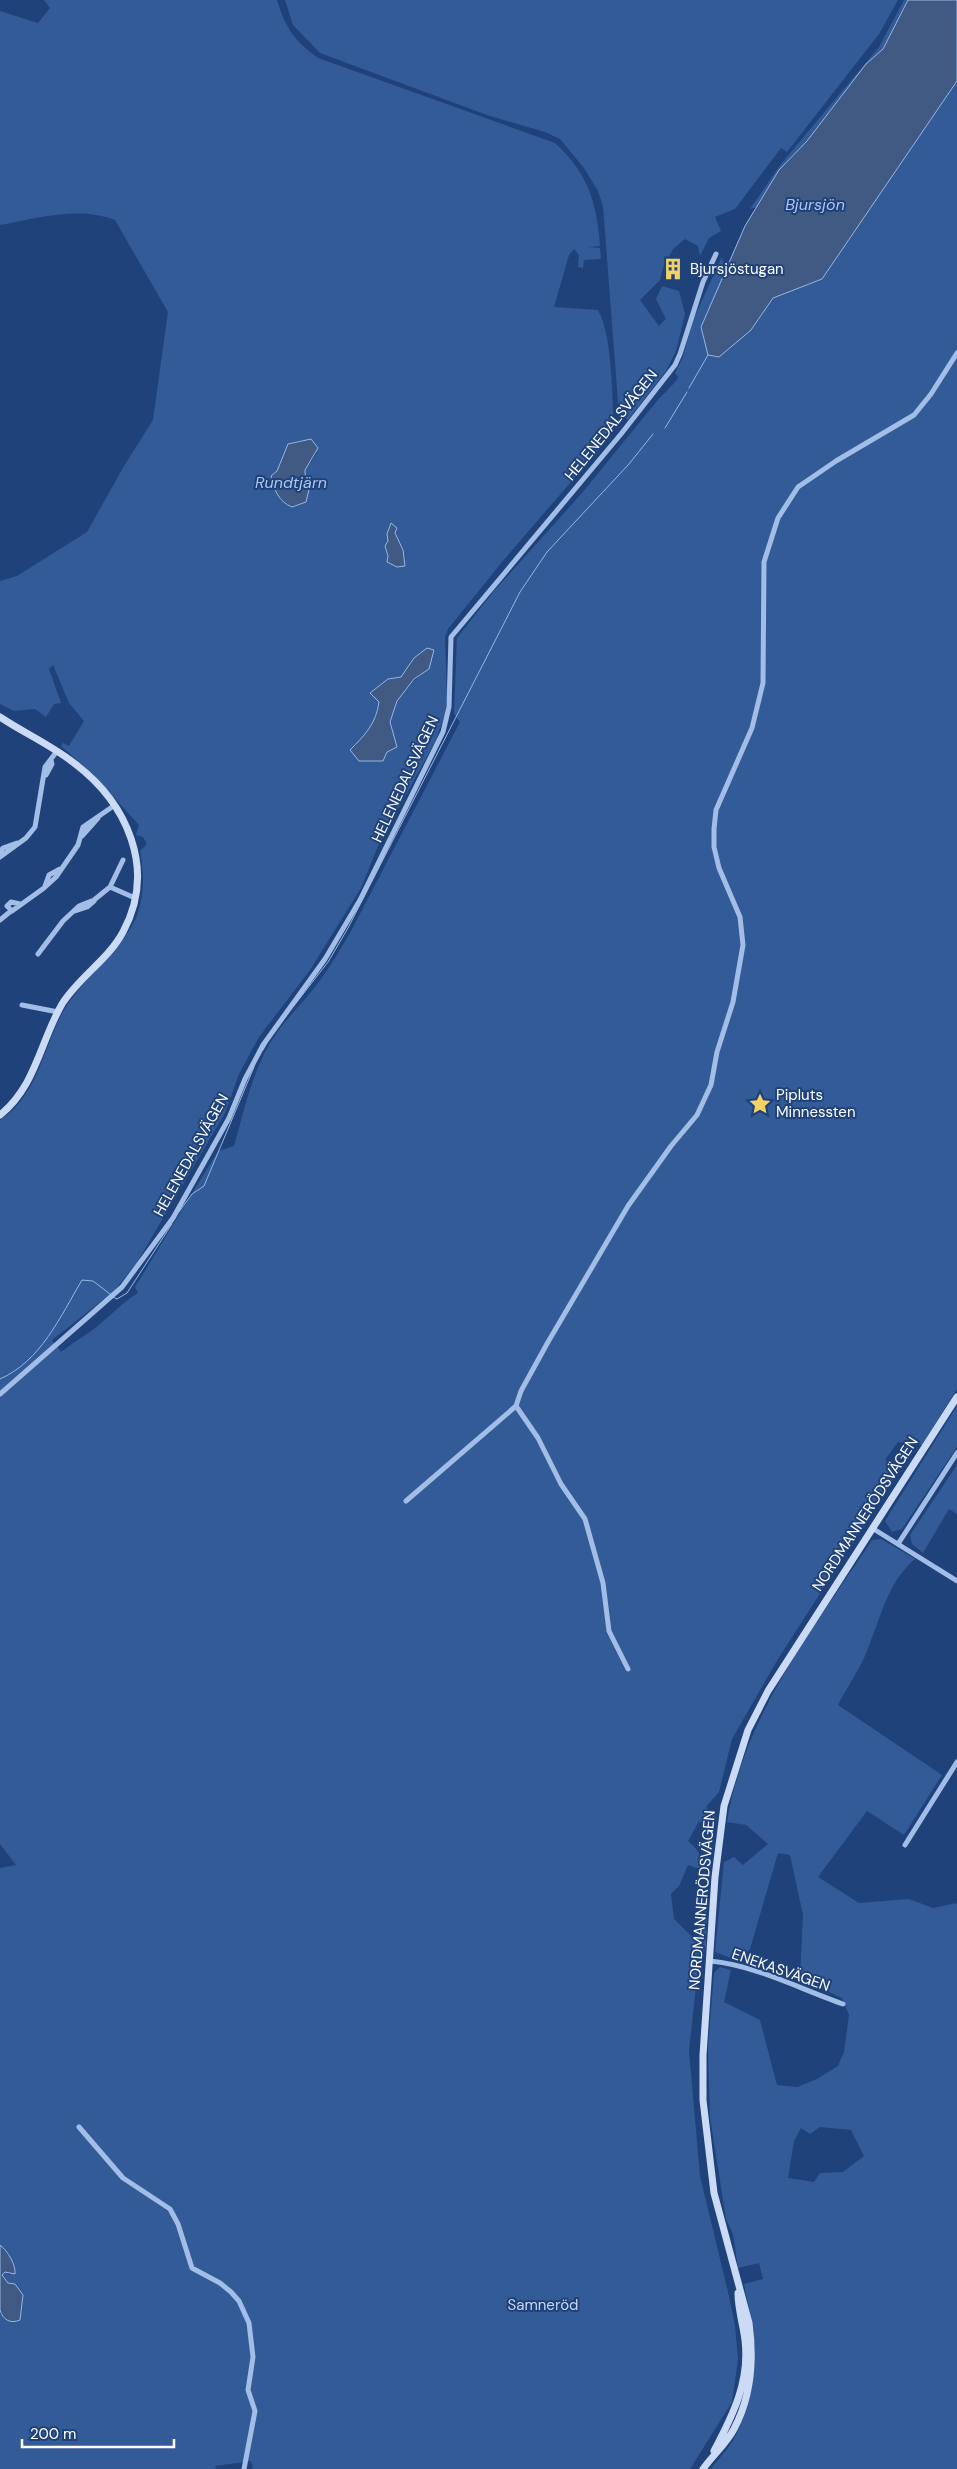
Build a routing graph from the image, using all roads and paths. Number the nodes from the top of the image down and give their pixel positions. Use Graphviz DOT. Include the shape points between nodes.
graph roads {
  1 [pos="716,254"];
  2 [pos="957,353"];
  3 [pos="2,721"];
  4 [pos="58,751"];
  5 [pos="116,805"];
  6 [pos="18,843"];
  7 [pos="0,852"];
  8 [pos="0,857"];
  9 [pos="123,860"];
  10 [pos="110,887"];
  11 [pos="135,898"];
  12 [pos="0,920"];
  13 [pos="38,954"];
  14 [pos="22,1006"];
  15 [pos="58,1012"];
  16 [pos="0,1115"];
  17 [pos="0,1394"];
  18 [pos="957,1396"];
  19 [pos="516,1406"];
  20 [pos="957,1453"];
  21 [pos="406,1500"];
  22 [pos="872,1528"];
  23 [pos="898,1544"];
  24 [pos="957,1581"];
  25 [pos="628,1669"];
  26 [pos="957,1762"];
  27 [pos="905,1845"];
  28 [pos="710,1961"];
  29 [pos="843,2004"];
  30 [pos="79,2127"];
  31 [pos="244,2469"];
  32 [pos="703,2469"];
  1 -- 17 [label="street, HELENEDALSVÄGEN" via="675,365 622,434 451,636 447,721 406,801 380,862 325,959 262,1045 229,1118 173,1218 113,1296"];
  2 -- 19 [label="street" via="920,410 798,486 778,518 764,562 763,683 758,710 735,772 716,810 714,847 718,868 740,917 743,945 733,1002 717,1052 711,1085 697,1115 628,1206 548,1342"];
  3 -- 4 [label="main road"];
  4 -- 5 [label="main road" via="89,774"];
  4 -- 6 [label="street" via="45,777 35,827"];
  5 -- 11 [label="main road" via="135,847 138,872"];
  5 -- 12 [label="street" via="100,816 44,888 20,904 8,904 12,911"];
  6 -- 7 [label="street"];
  6 -- 8 [label="street"];
  9 -- 10 [label="street"];
  10 -- 11 [label="street"];
  10 -- 13 [label="street" via="87,908 75,911 62,921"];
  11 -- 15 [label="main road" via="122,934 109,952 78,982"];
  14 -- 15 [label="street"];
  15 -- 16 [label="main road" via="32,1076 20,1096"];
  18 -- 22 [label="main road, NORDMANNERÖDSVÄGEN"];
  19 -- 21 [label="street"];
  19 -- 25 [label="street" via="585,1519 603,1583 609,1631"];
  20 -- 23 [label="street"];
  22 -- 23 [label="street"];
  22 -- 28 [label="main road, NORDMANNERÖDSVÄGEN" via="768,1691 748,1730 719,1832"];
  23 -- 24 [label="street"];
  26 -- 27 [label="street"];
  28 -- 29 [label="street, ENEKASVÄGEN" via="758,1973"];
  28 -- 32 [label="main road, NORDMANNERÖDSVÄGEN" via="703,2055 704,2109 714,2193 738,2286 745,2341 744,2377 736,2409"];
  30 -- 31 [label="street" via="123,2178 170,2209 192,2268 231,2292 245,2312 252,2336 253,2357 248,2390 255,2411"];
}
